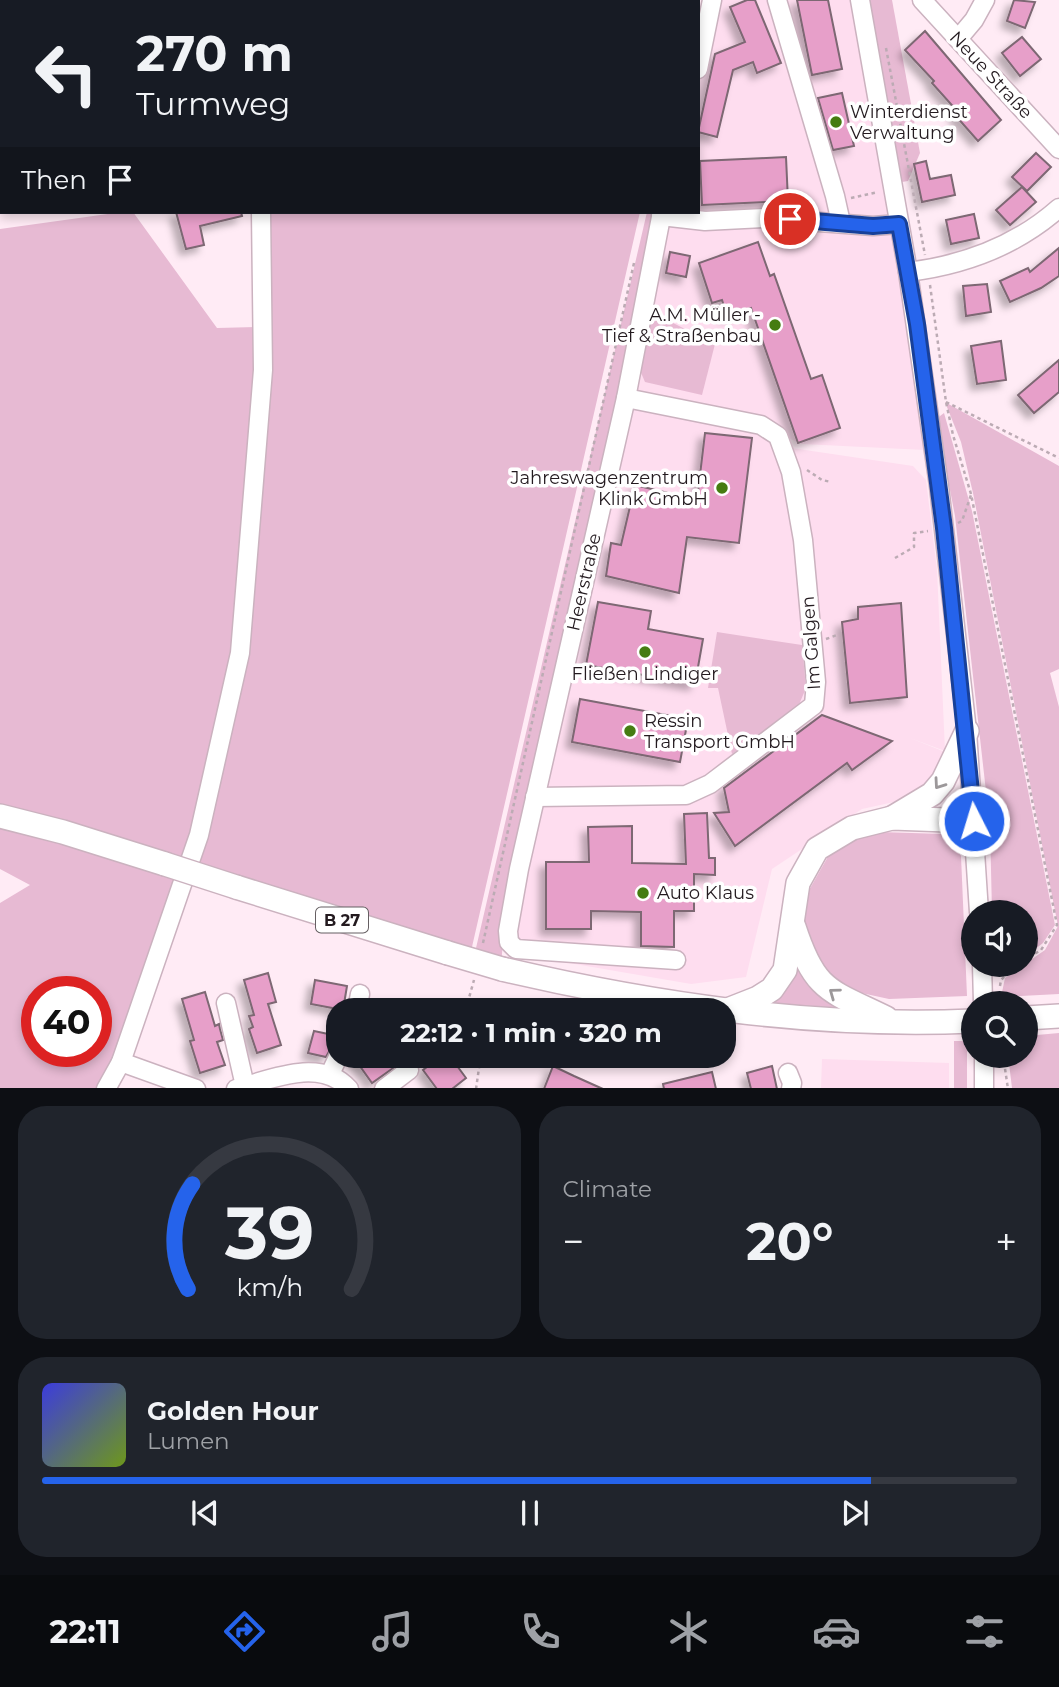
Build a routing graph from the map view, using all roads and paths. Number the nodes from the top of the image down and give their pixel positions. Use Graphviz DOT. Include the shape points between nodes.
graph roads {
  1 [pos="712,0"];
  2 [pos="777,0"];
  3 [pos="860,0"];
  4 [pos="922,0"];
  5 [pos="985,0"];
  6 [pos="958,39"];
  7 [pos="885,40"];
  8 [pos="700,59"];
  9 [pos="1059,149"];
  10 [pos="1059,208"];
  11 [pos="261,214"];
  12 [pos="662,214"];
  13 [pos="841,223"];
  14 [pos="899,224"];
  15 [pos="637,252"];
  16 [pos="928,270"];
  17 [pos="908,272"];
  18 [pos="626,397"];
  19 [pos="946,402"];
  20 [pos="1059,458"];
  21 [pos="791,472"];
  22 [pos="831,482"];
  23 [pos="971,494"];
  24 [pos="944,528"];
  25 [pos="895,558"];
  26 [pos="837,635"];
  27 [pos="828,639"];
  28 [pos="967,731"];
  29 [pos="536,797"];
  30 [pos="0,816"];
  31 [pos="892,818"];
  32 [pos="974,821"];
  33 [pos="978,900"];
  34 [pos="792,919"];
  35 [pos="483,943"];
  36 [pos="1038,952"];
  37 [pos="677,960"];
  38 [pos="1004,977"];
  39 [pos="474,980"];
  40 [pos="1000,988"];
  41 [pos="469,998"];
  42 [pos="640,998"];
  43 [pos="226,1003"];
  44 [pos="736,1006"];
  45 [pos="736,1011"];
  46 [pos="1059,1016"];
  47 [pos="1038,1017"];
  48 [pos="961,1022"];
  49 [pos="895,1023"];
  50 [pos="121,1062"];
  51 [pos="333,1068"];
  52 [pos="478,1068"];
  53 [pos="984,1068"];
  54 [pos="1005,1068"];
  55 [pos="409,1070"];
  56 [pos="330,1074"];
  57 [pos="241,1087"];
  58 [pos="106,1088"];
  59 [pos="196,1088"];
  60 [pos="349,1088"];
  61 [pos="384,1088"];
  62 [pos="476,1088"];
  63 [pos="984,1088"];
  64 [pos="1008,1088"];
  1 -- 8 [label="street"];
  2 -- 13 [label="street"];
  3 -- 14 [label="street"];
  4 -- 6 [label="street, Neue Straße"];
  5 -- 6 [label="street"];
  6 -- 9 [label="street, Neue Straße"];
  7 -- 16 [label="path"];
  10 -- 16 [label="street" via="1012,243"];
  11 -- 50 [label="street" via="263,370 240,653 199,835"];
  12 -- 13 [label="street" via="705,221 765,218"];
  12 -- 18 [label="street, Heerstraße"];
  13 -- 14 [label="street"];
  14 -- 17 [label="street"];
  15 -- 35 [label="path"];
  16 -- 17 [label="street"];
  16 -- 19 [label="path"];
  17 -- 24 [label="street"];
  18 -- 21 [label="street, Im Galgen" via="761,425 778,436"];
  18 -- 29 [label="street, Heerstraße"];
  19 -- 20 [label="path"];
  19 -- 23 [label="path"];
  21 -- 22 [label="path" via="808,469"];
  21 -- 29 [label="street, Im Galgen" via="803,540 817,682 814,705 710,784 687,795"];
  23 -- 24 [label="path" via="962,521"];
  23 -- 36 [label="path" via="1057,925"];
  24 -- 25 [label="path" via="914,533 914,547"];
  24 -- 28 [label="street"];
  26 -- 27 [label="path"];
  28 -- 31 [label="main road, one-way" via="932,794"];
  28 -- 32 [label="street"];
  29 -- 37 [label="street, Heerstraße" via="509,942 516,949"];
  30 -- 42 [label="main road, B 27, bridge" via="502,969"];
  31 -- 32 [label="main road"];
  31 -- 34 [label="main road" via="852,828 817,849 798,883"];
  32 -- 33 [label="street"];
  34 -- 44 [label="main road" via="785,970 772,989"];
  49 -- 34 [label="main road, one-way" via="827,988 803,954"];
  38 -- 40 [label="path"];
  39 -- 41 [label="path"];
  43 -- 57 [label="street"];
  45 -- 49 [label="main road, B 27"];
  46 -- 47 [label="main road"];
  48 -- 49 [label="main road, B 27"];
  50 -- 58 [label="street"];
  50 -- 59 [label="street"];
  51 -- 56 [label="street"];
  52 -- 62 [label="path"];
  53 -- 63 [label="street"];
  54 -- 64 [label="path"];
  55 -- 61 [label="street"];
  56 -- 57 [label="street" via="313,1072"];
  56 -- 60 [label="street"];
}
